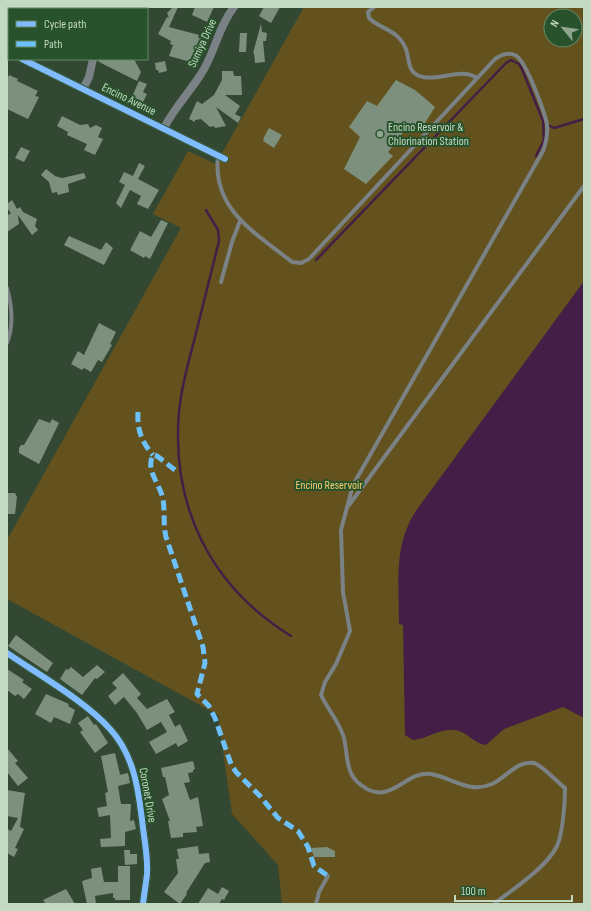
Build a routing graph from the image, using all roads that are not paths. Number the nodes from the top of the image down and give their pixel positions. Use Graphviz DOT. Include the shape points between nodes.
graph roads {
  1 [pos="234,7"];
  2 [pos="374,7"];
  3 [pos="24,60"];
  4 [pos="93,60"];
  5 [pos="477,78"];
  6 [pos="83,89"];
  7 [pos="164,128"];
  8 [pos="222,158"];
  9 [pos="584,186"];
  10 [pos="240,221"];
  11 [pos="221,282"];
  12 [pos="7,288"];
  13 [pos="7,343"];
  14 [pos="347,509"];
  15 [pos="7,653"];
  16 [pos="328,876"];
  17 [pos="143,904"];
  18 [pos="316,904"];
  19 [pos="494,904"];
  1 -- 7 [label="street, Sumiya Drive" via="201,74 179,102"];
  2 -- 5 [label="lane" via="368,12 369,18 397,36 406,49 408,65 414,74 424,78 470,74"];
  3 -- 6 [label="street, Encino Avenue"];
  4 -- 6 [label="street"];
  5 -- 10 [label="lane" via="305,261 292,262"];
  5 -- 14 [label="lane" via="501,55 509,53 521,59 547,125 546,144 353,485"];
  6 -- 7 [label="street, Encino Avenue"];
  7 -- 8 [label="street, Encino Avenue"];
  8 -- 10 [label="lane" via="218,170 221,189"];
  9 -- 14 [label="lane"];
  10 -- 11 [label="lane"];
  12 -- 13 [label="lane" via="12,314"];
  14 -- 19 [label="lane" via="341,530 341,545 343,592 350,631 321,695 337,720 344,738 350,772 361,786 383,793 419,775 429,774 475,788 501,780 518,765 536,763 565,788 556,846 535,872"];
  15 -- 17 [label="street, Coronet Drive" via="92,711 111,729 125,750 139,792 147,873"];
  16 -- 18 [label="lane"];
}
